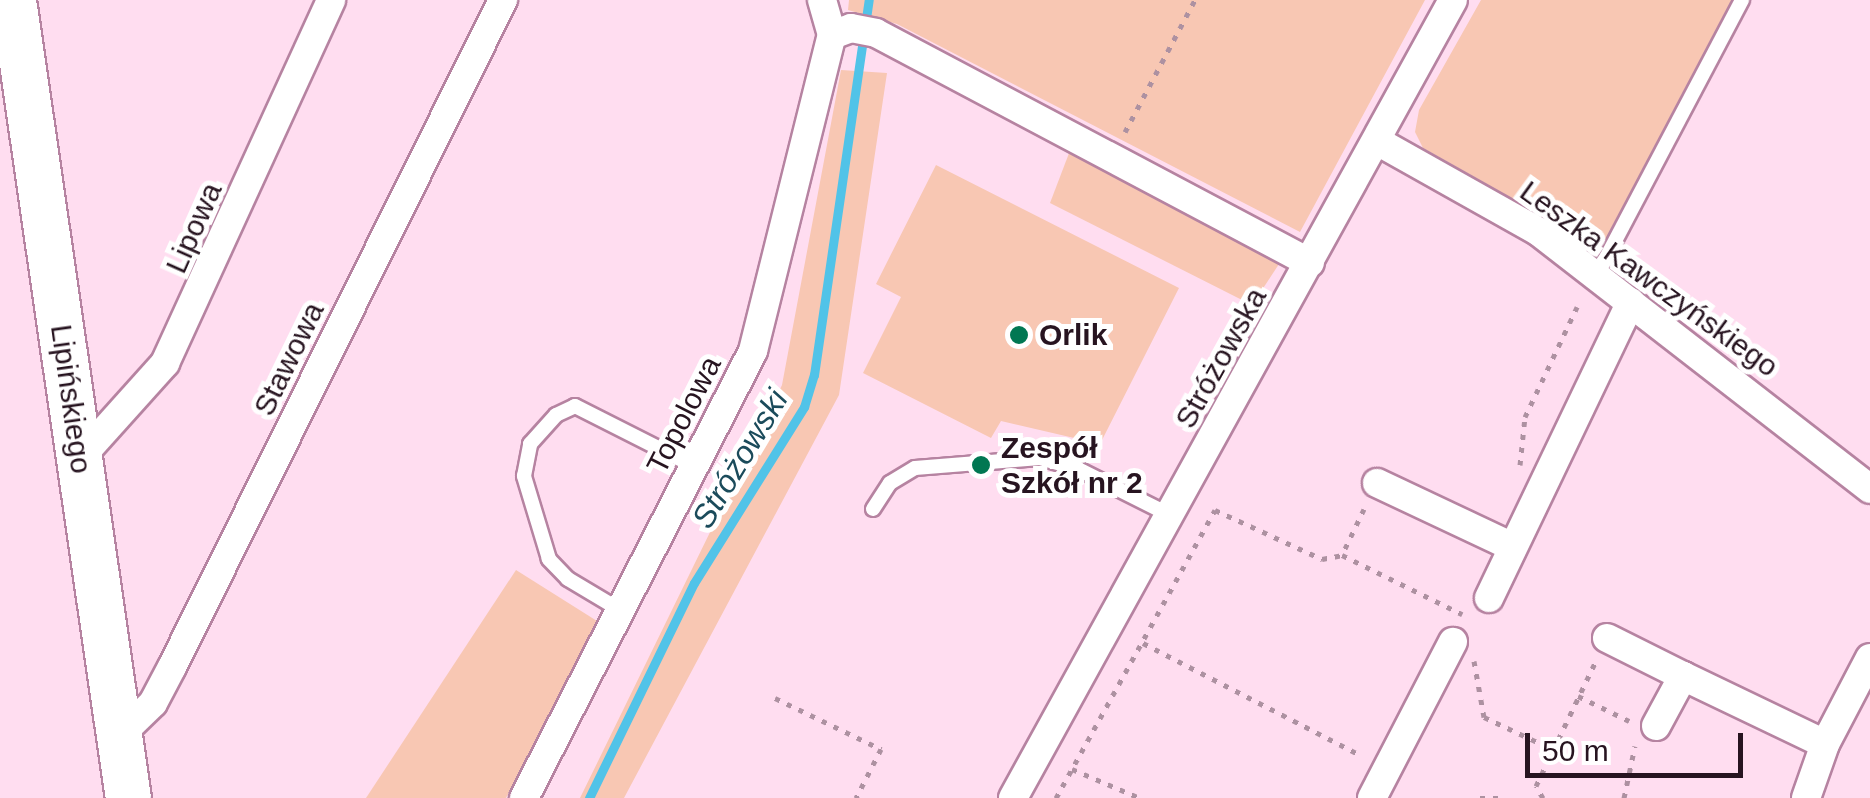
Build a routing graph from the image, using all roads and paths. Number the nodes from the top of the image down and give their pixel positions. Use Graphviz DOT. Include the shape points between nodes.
graph roads {
  1 [pos="14,0"];
  2 [pos="331,0"];
  3 [pos="503,0"];
  4 [pos="822,0"];
  5 [pos="1195,0"];
  6 [pos="1454,0"];
  7 [pos="1742,0"];
  8 [pos="853,32"];
  9 [pos="1124,135"];
  10 [pos="1377,141"];
  11 [pos="1310,264"];
  12 [pos="1597,275"];
  13 [pos="1631,302"];
  14 [pos="1577,307"];
  15 [pos="80,459"];
  16 [pos="694,466"];
  17 [pos="1520,468"];
  18 [pos="1377,483"];
  19 [pos="1870,489"];
  20 [pos="874,510"];
  21 [pos="1171,516"];
  22 [pos="1512,548"];
  23 [pos="1342,555"];
  24 [pos="1488,598"];
  25 [pos="620,610"];
  26 [pos="1607,638"];
  27 [pos="1453,642"];
  28 [pos="1143,643"];
  29 [pos="1870,658"];
  30 [pos="1683,676"];
  31 [pos="1578,696"];
  32 [pos="775,698"];
  33 [pos="1656,726"];
  34 [pos="119,736"];
  35 [pos="1825,744"];
  36 [pos="1072,769"];
  37 [pos="1387,769"];
  38 [pos="128,798"];
  39 [pos="524,798"];
  40 [pos="856,798"];
  41 [pos="1014,798"];
  42 [pos="1056,798"];
  43 [pos="1140,798"];
  44 [pos="1372,798"];
  45 [pos="1480,798"];
  46 [pos="1500,798"];
  47 [pos="1543,798"];
  48 [pos="1624,798"];
  49 [pos="1806,798"];
  1 -- 15 [label="main road, Lipińskiego"];
  2 -- 15 [label="street, Lipowa" via="164,363"];
  3 -- 34 [label="street, Stawowa" via="172,667 153,703"];
  4 -- 8 [label="street, Topolowa"];
  5 -- 9 [label="path"];
  6 -- 10 [label="street, Stróżowska"];
  7 -- 12 [label="lane"];
  8 -- 11 [label="street"];
  8 -- 16 [label="street, Topolowa" via="766,311"];
  10 -- 11 [label="street, Stróżowska"];
  10 -- 12 [label="street, Leszka Kawczyńskiego" via="1539,232"];
  11 -- 21 [label="street, Stróżowska"];
  12 -- 13 [label="street, Leszka Kawczyńskiego"];
  13 -- 19 [label="street, Leszka Kawczyńskiego"];
  13 -- 22 [label="street"];
  14 -- 17 [label="path" via="1526,417"];
  15 -- 34 [label="main road, Lipińskiego"];
  16 -- 25 [label="street, Topolowa"];
  16 -- 25 [label="lane" via="574,406 530,444 524,476 549,559 568,580"];
  18 -- 22 [label="street"];
  20 -- 21 [label="lane" via="890,483 915,468 1040,458 1078,469"];
  21 -- 41 [label="street, Stróżowska"];
  22 -- 24 [label="street"];
  23 -- 28 [label="path" via="1322,559 1215,510"];
  25 -- 39 [label="street, Topolowa"];
  26 -- 30 [label="street"];
  26 -- 31 [label="path"];
  27 -- 37 [label="street"];
  28 -- 36 [label="path"];
  28 -- 37 [label="path"];
  29 -- 35 [label="street"];
  30 -- 33 [label="street"];
  30 -- 35 [label="street"];
  31 -- 47 [label="path" via="1536,786"];
  31 -- 48 [label="path" via="1639,726"];
  32 -- 40 [label="path" via="882,749"];
  34 -- 38 [label="main road, Lipińskiego"];
  35 -- 49 [label="street"];
  36 -- 42 [label="path"];
  36 -- 43 [label="path"];
  37 -- 44 [label="street"];
  45 -- 46 [label="path"];
}
